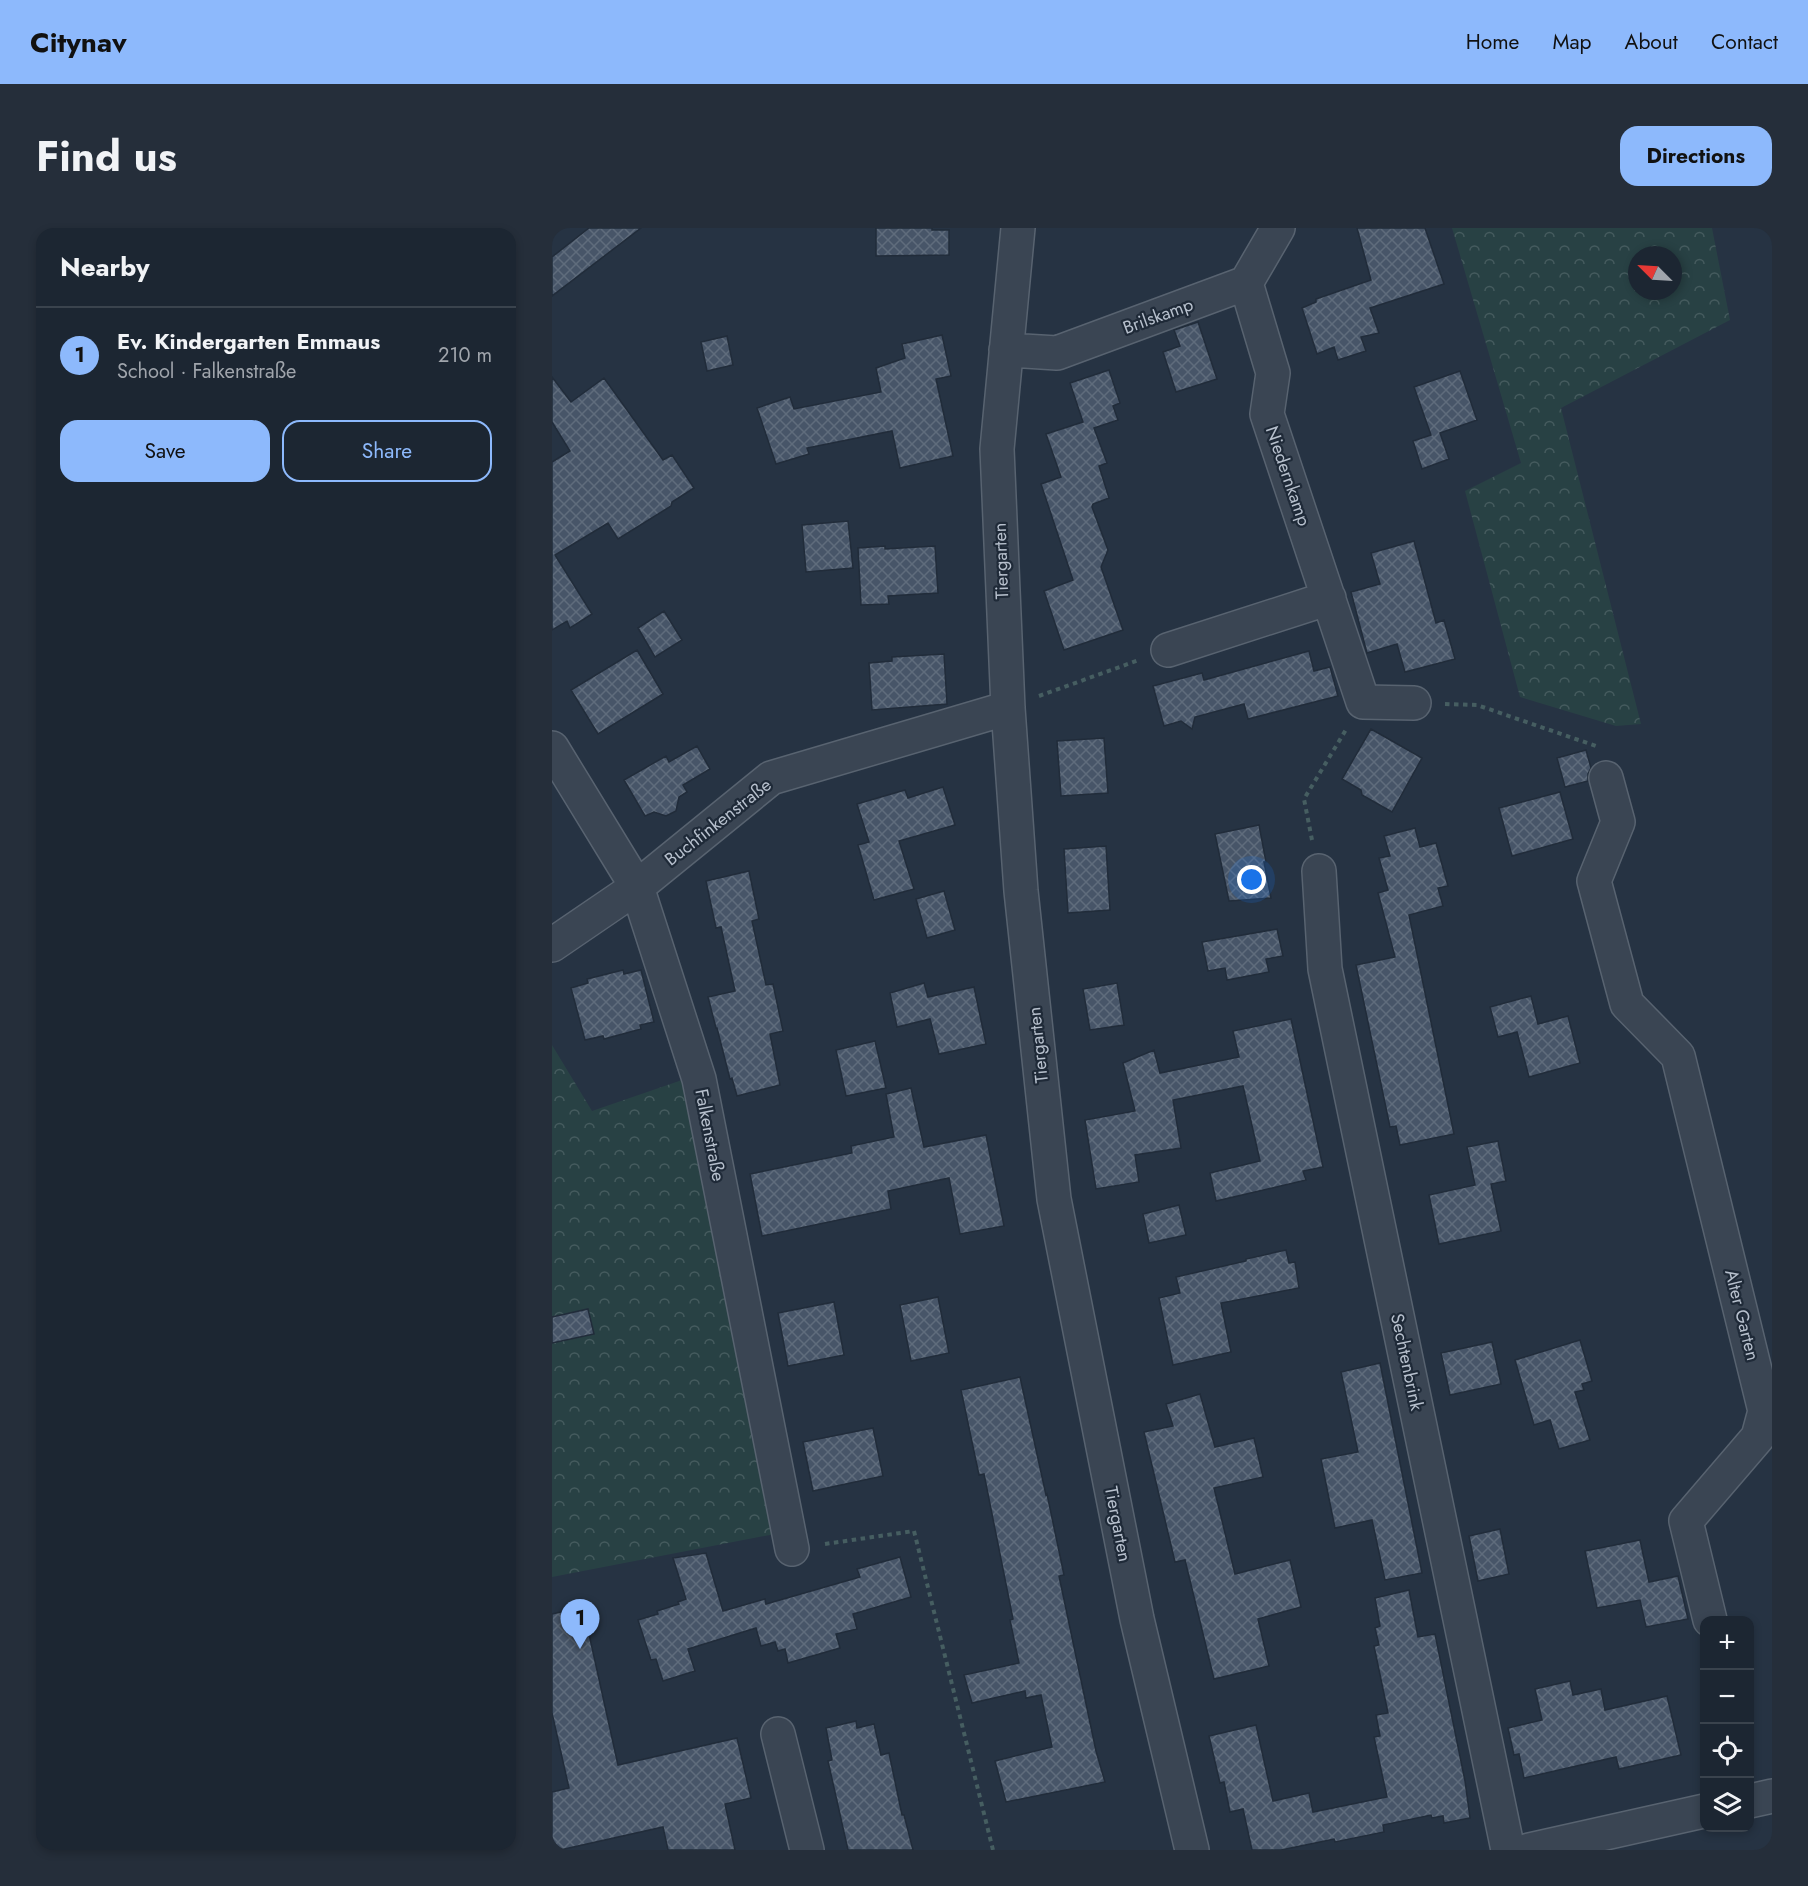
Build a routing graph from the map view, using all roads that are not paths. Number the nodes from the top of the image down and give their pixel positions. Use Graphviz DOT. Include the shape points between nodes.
graph roads {
  1 [pos="1018,228"];
  2 [pos="1278,228"];
  3 [pos="1246,283"];
  4 [pos="1006,350"];
  5 [pos="1329,598"];
  6 [pos="1168,650"];
  7 [pos="1414,703"];
  8 [pos="1008,708"];
  9 [pos="552,748"];
  10 [pos="1606,778"];
  11 [pos="1319,871"];
  12 [pos="637,887"];
  13 [pos="552,945"];
  14 [pos="792,1549"];
  15 [pos="1709,1616"];
  16 [pos="778,1734"];
  17 [pos="1700,1812"];
  18 [pos="807,1850"];
  19 [pos="1192,1850"];
  20 [pos="1508,1850"];
  21 [pos="1529,1850"];
  1 -- 4 [label="street, Tiergarten"];
  2 -- 3 [label="street"];
  3 -- 4 [label="street, Brilskamp" via="1057,353"];
  3 -- 5 [label="street, Niedernkamp" via="1273,373 1267,414"];
  4 -- 8 [label="street, Tiergarten" via="997,449"];
  5 -- 6 [label="street"];
  5 -- 7 [label="street, Niedernkamp" via="1363,702"];
  8 -- 12 [label="street, Buchfinkenstraße" via="771,778"];
  8 -- 19 [label="street, Tiergarten" via="1021,891 1054,1199 1137,1619"];
  9 -- 12 [label="street, Falkenstraße"];
  10 -- 15 [label="street, Alter Garten" via="1618,822 1594,882 1627,1004 1678,1056 1765,1412 1758,1437 1686,1521"];
  11 -- 20 [label="street, Sechtenbrink" via="1325,969"];
  12 -- 13 [label="street, Buchfinkenstraße"];
  12 -- 14 [label="street, Falkenstraße" via="699,1079"];
  16 -- 18 [label="street"];
  17 -- 21 [label="street"];
}
